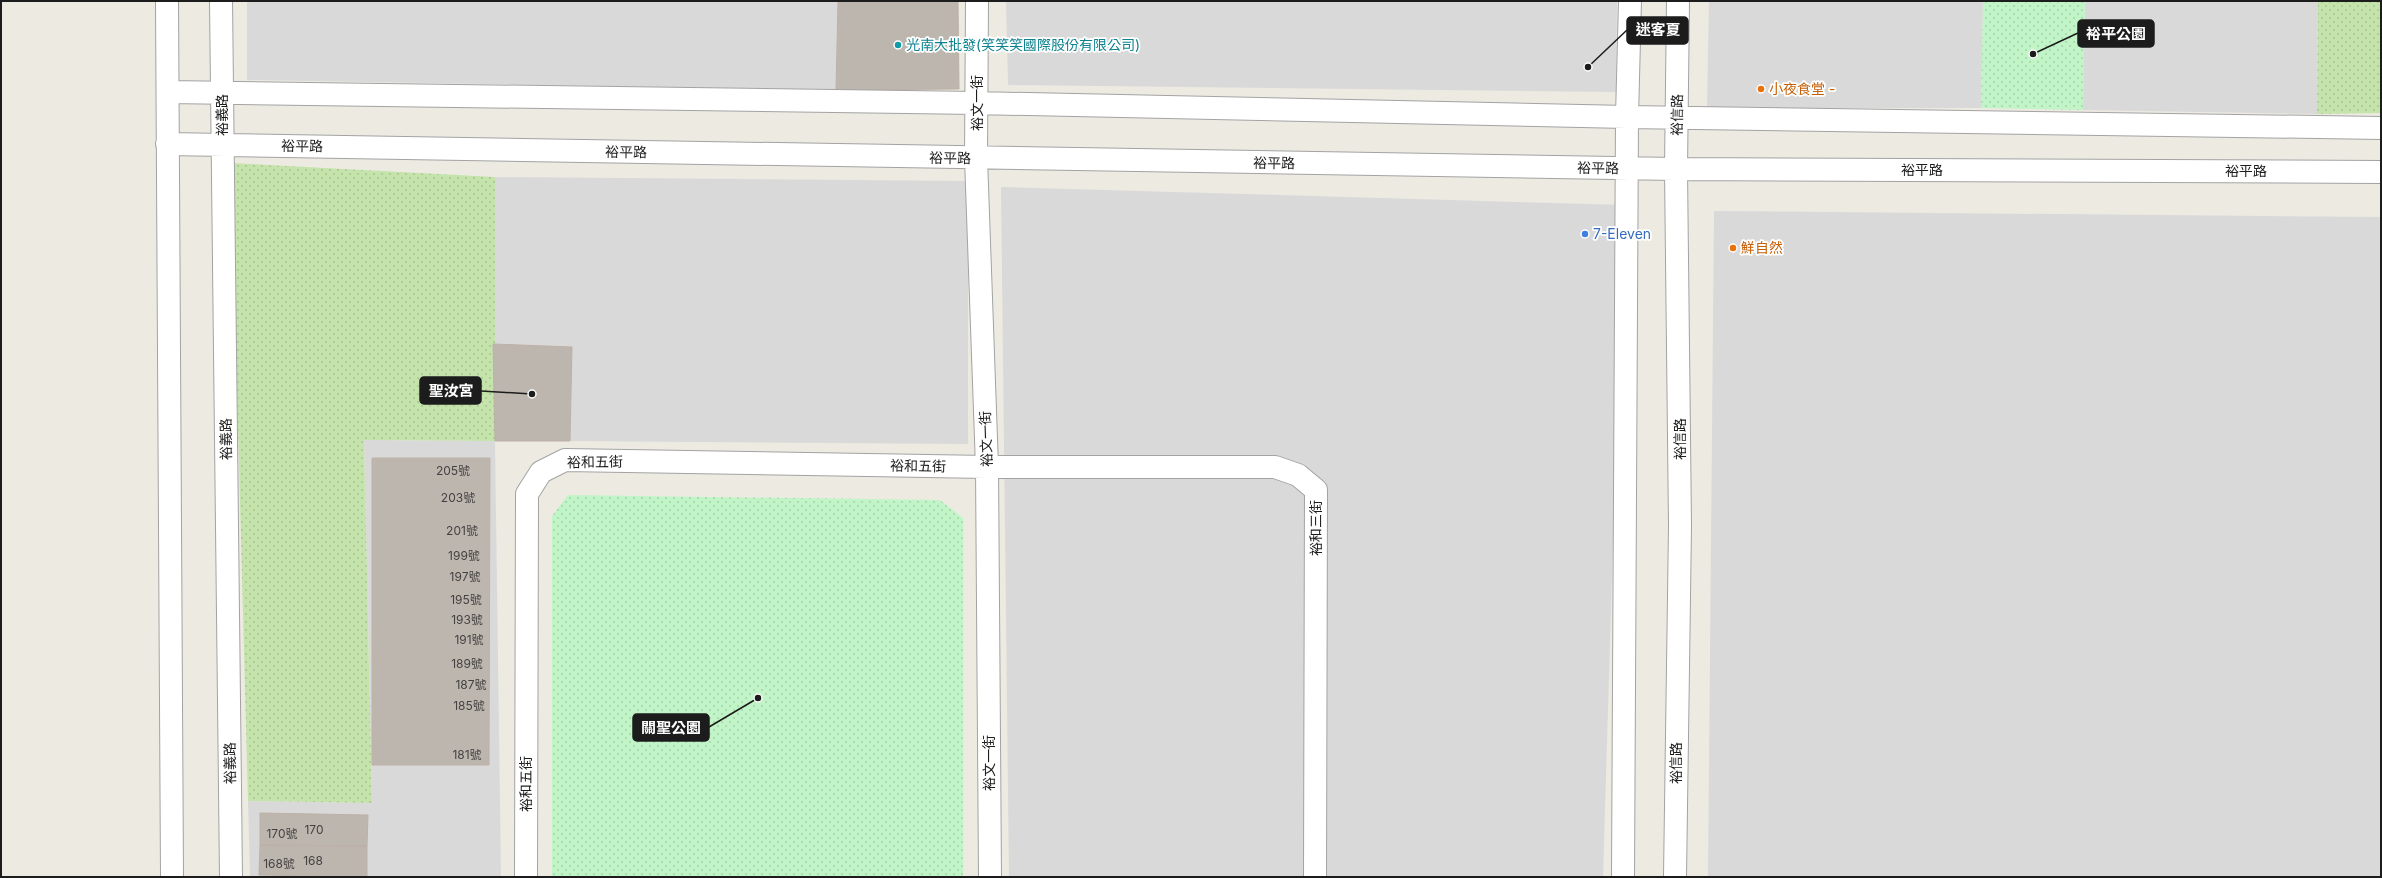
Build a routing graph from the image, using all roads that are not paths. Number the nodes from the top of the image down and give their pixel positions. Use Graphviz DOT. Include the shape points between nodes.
graph roads {
  1 [pos="167,1"];
  2 [pos="221,1"];
  3 [pos="977,1"];
  4 [pos="1630,1"];
  5 [pos="1678,1"];
  6 [pos="168,92"];
  7 [pos="222,93"];
  8 [pos="977,103"];
  9 [pos="1627,117"];
  10 [pos="1677,117"];
  11 [pos="2381,128"];
  12 [pos="167,144"];
  13 [pos="222,145"];
  14 [pos="976,158"];
  15 [pos="1626,168"];
  16 [pos="1676,169"];
  17 [pos="2381,172"];
  18 [pos="987,467"];
  19 [pos="172,877"];
  20 [pos="231,877"];
  21 [pos="526,877"];
  22 [pos="990,877"];
  23 [pos="1315,877"];
  24 [pos="1623,877"];
  25 [pos="1675,877"];
  1 -- 6 [label="street"];
  2 -- 7 [label="street, 裕義路"];
  3 -- 8 [label="street, 裕文一街"];
  4 -- 9 [label="street"];
  5 -- 10 [label="street, 裕信路"];
  6 -- 7 [label="street"];
  6 -- 12 [label="street"];
  7 -- 8 [label="street"];
  7 -- 13 [label="street, 裕義路"];
  8 -- 9 [label="street"];
  8 -- 14 [label="street, 裕文一街"];
  9 -- 10 [label="street"];
  9 -- 15 [label="street"];
  10 -- 11 [label="street"];
  10 -- 16 [label="street, 裕信路"];
  12 -- 13 [label="street, 裕平路"];
  12 -- 19 [label="street"];
  13 -- 14 [label="street, 裕平路"];
  13 -- 20 [label="street, 裕義路"];
  14 -- 15 [label="street, 裕平路"];
  14 -- 18 [label="street, 裕文一街"];
  15 -- 16 [label="street, 裕平路"];
  15 -- 24 [label="street"];
  16 -- 17 [label="street, 裕平路"];
  16 -- 25 [label="street, 裕信路" via="1680,455"];
  18 -- 21 [label="street, 裕和五街" via="566,460 541,472 527,494"];
  18 -- 22 [label="street, 裕文一街"];
  18 -- 23 [label="street, 裕和三街" via="1275,467 1298,475 1316,490"];
}
